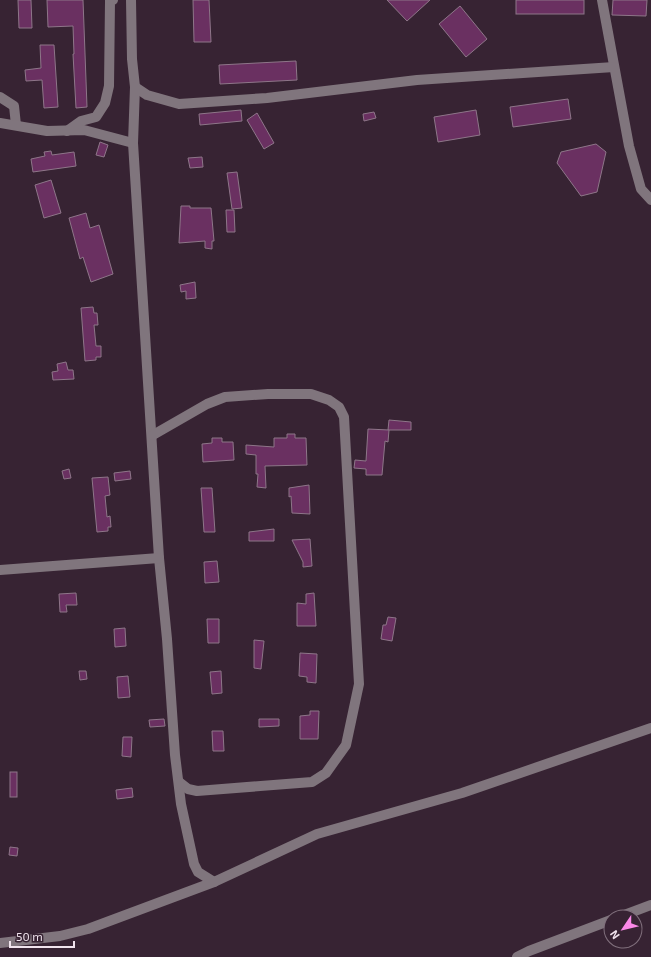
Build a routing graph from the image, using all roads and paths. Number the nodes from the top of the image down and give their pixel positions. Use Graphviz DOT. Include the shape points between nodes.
graph roads {
  1 [pos="113,0"];
  2 [pos="131,0"];
  3 [pos="602,0"];
  4 [pos="614,67"];
  5 [pos="135,87"];
  6 [pos="0,97"];
  7 [pos="0,123"];
  8 [pos="16,124"];
  9 [pos="67,131"];
  10 [pos="133,143"];
  11 [pos="651,200"];
  12 [pos="153,435"];
  13 [pos="160,558"];
  14 [pos="0,570"];
  15 [pos="651,728"];
  16 [pos="179,782"];
  17 [pos="214,882"];
  18 [pos="651,905"];
  19 [pos="640,909"];
  20 [pos="603,923"];
  21 [pos="0,943"];
  22 [pos="517,957"];
  1 -- 9 [label="street" via="110,1 109,86 105,103 96,117 81,121"];
  2 -- 5 [label="street"];
  3 -- 4 [label="street"];
  4 -- 5 [label="street" via="417,80 267,98 179,104 147,95"];
  4 -- 11 [label="street" via="629,146 641,189"];
  5 -- 10 [label="street"];
  6 -- 8 [label="street" via="14,106"];
  7 -- 8 [label="street"];
  8 -- 9 [label="street" via="47,131"];
  9 -- 10 [label="street" via="84,130"];
  10 -- 12 [label="street"];
  12 -- 13 [label="street"];
  12 -- 16 [label="street" via="207,404 225,397 268,394 311,394 329,400 342,412 346,433 359,684 346,745 326,773 312,782 197,791 188,789"];
  13 -- 14 [label="street"];
  13 -- 16 [label="street"];
  15 -- 17 [label="street" via="462,793 317,834"];
  16 -- 17 [label="street" via="187,837 194,864 198,872"];
  17 -- 21 [label="street" via="88,929 60,936"];
  18 -- 19 [label="street"];
  20 -- 22 [label="street"];
}
